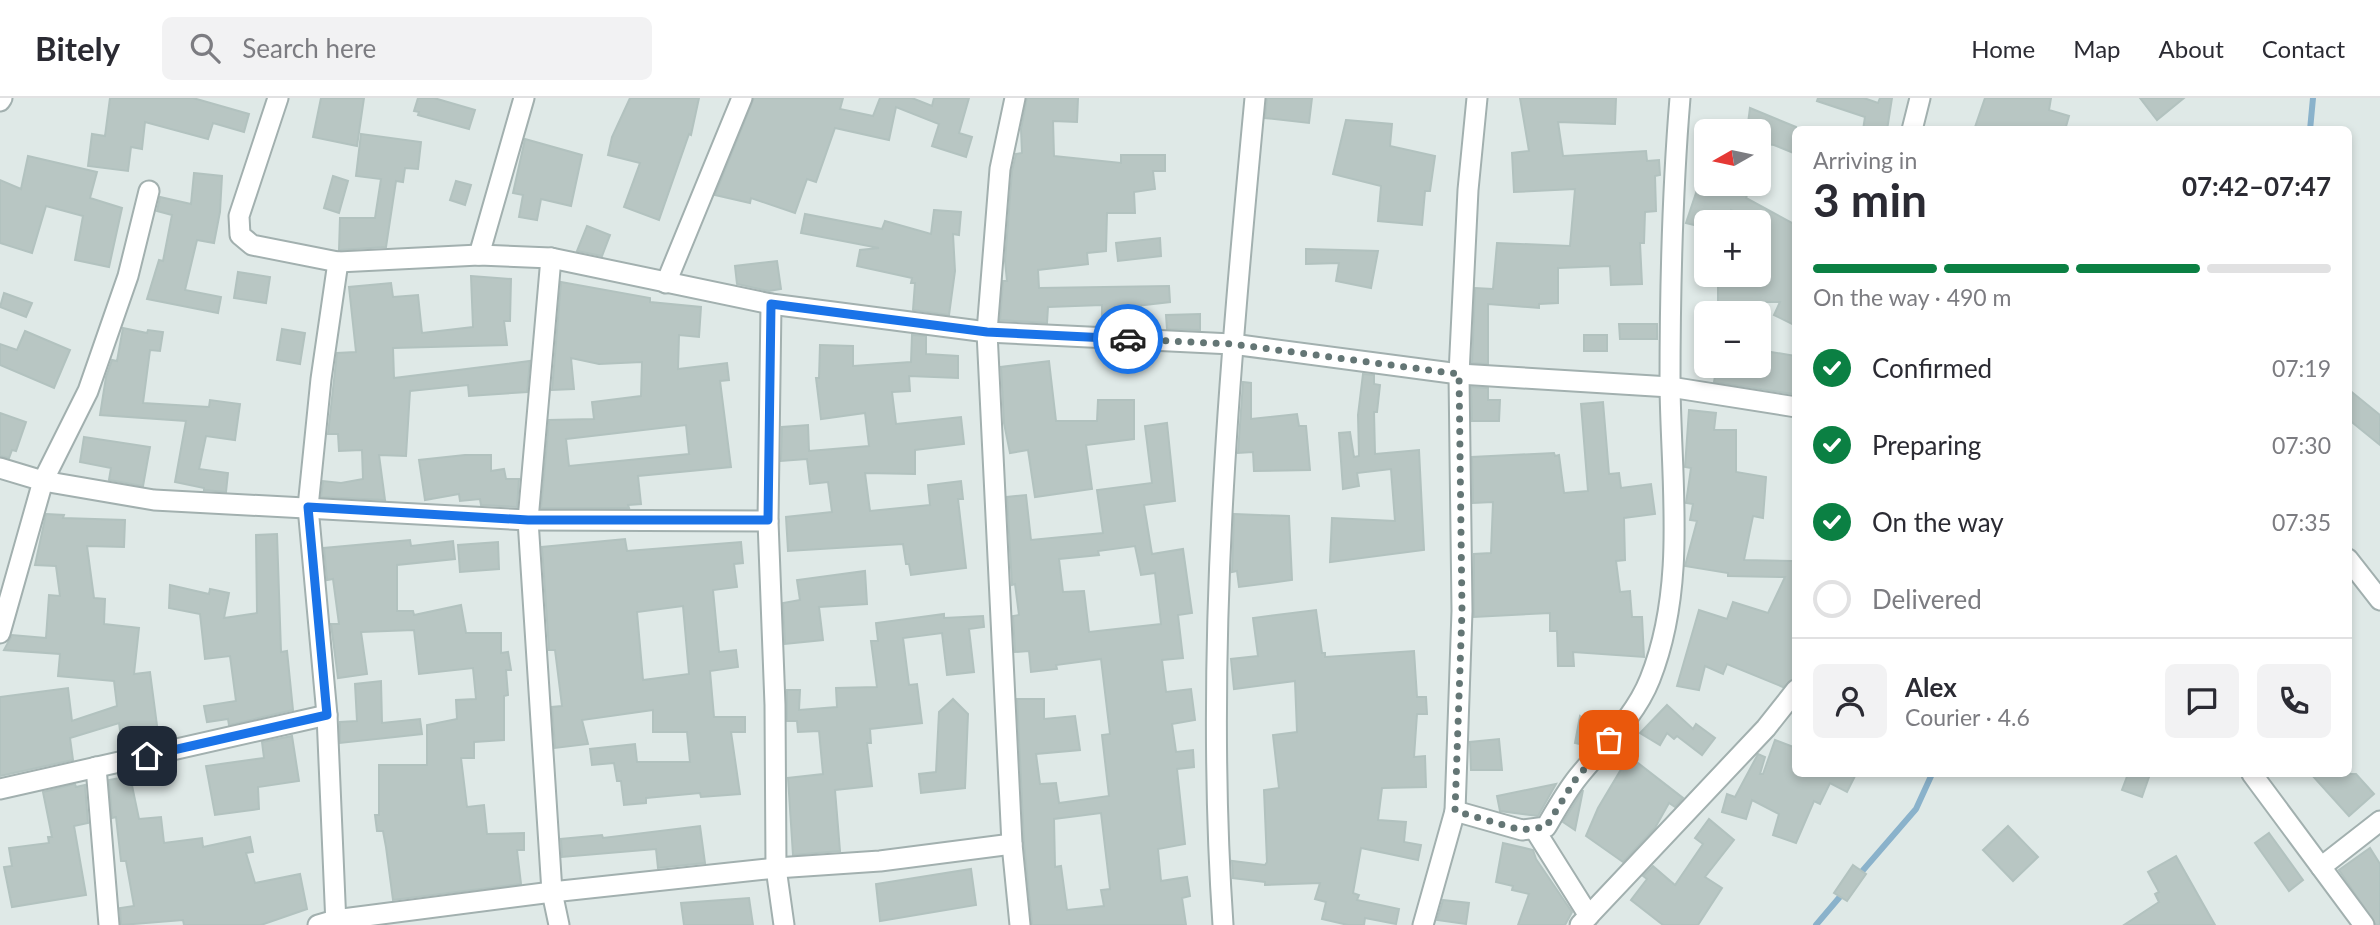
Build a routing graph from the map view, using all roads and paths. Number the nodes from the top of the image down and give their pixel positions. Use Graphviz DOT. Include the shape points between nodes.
graph roads {
  1 [pos="278,98"];
  2 [pos="524,98"];
  3 [pos="742,98"];
  4 [pos="1014,98"];
  5 [pos="1255,98"];
  6 [pos="1477,98"];
  7 [pos="1680,98"];
  8 [pos="1920,98"];
  9 [pos="1913,126"];
  10 [pos="149,191"];
  11 [pos="479,255"];
  12 [pos="551,258"];
  13 [pos="338,262"];
  14 [pos="666,283"];
  15 [pos="771,304"];
  16 [pos="987,332"];
  17 [pos="1232,344"];
  18 [pos="1459,374"];
  19 [pos="1671,387"];
  20 [pos="1792,406"];
  21 [pos="0,468"];
  22 [pos="43,481"];
  23 [pos="308,507"];
  24 [pos="528,520"];
  25 [pos="768,520"];
  26 [pos="2352,564"];
  27 [pos="2380,600"];
  28 [pos="0,633"];
  29 [pos="1792,695"];
  30 [pos="327,715"];
  31 [pos="96,767"];
  32 [pos="2254,777"];
  33 [pos="0,789"];
  34 [pos="1455,811"];
  35 [pos="2380,821"];
  36 [pos="1535,830"];
  37 [pos="1012,844"];
  38 [pos="2321,867"];
  39 [pos="776,868"];
  40 [pos="552,892"];
  41 [pos="1585,920"];
  42 [pos="330,923"];
  43 [pos="109,925"];
  44 [pos="559,925"];
  45 [pos="784,925"];
  46 [pos="1020,925"];
  47 [pos="1223,925"];
  48 [pos="1423,925"];
  49 [pos="2364,925"];
  1 -- 13 [label="street" via="239,216 240,235 252,245"];
  2 -- 11 [label="street"];
  3 -- 14 [label="street"];
  4 -- 16 [label="street" via="1000,169"];
  5 -- 17 [label="street"];
  6 -- 18 [label="street"];
  7 -- 19 [label="street" via="1672,200"];
  8 -- 9 [label="street"];
  10 -- 22 [label="street" via="128,275 88,391"];
  11 -- 12 [label="street"];
  11 -- 13 [label="street"];
  12 -- 14 [label="street"];
  12 -- 24 [label="street"];
  13 -- 23 [label="street"];
  14 -- 15 [label="street"];
  15 -- 16 [label="street"];
  15 -- 25 [label="street"];
  16 -- 17 [label="street"];
  16 -- 37 [label="street"];
  17 -- 18 [label="street"];
  17 -- 47 [label="street" via="1218,627"];
  18 -- 19 [label="street"];
  18 -- 34 [label="street" via="1462,611"];
  19 -- 20 [label="street"];
  19 -- 36 [label="street" via="1675,537 1666,624 1650,681 1626,720 1575,780 1546,827"];
  21 -- 22 [label="street"];
  22 -- 23 [label="street" via="154,500"];
  22 -- 28 [label="street"];
  23 -- 24 [label="street"];
  23 -- 30 [label="street"];
  24 -- 25 [label="street"];
  24 -- 40 [label="street"];
  25 -- 39 [label="street"];
  26 -- 27 [label="street"];
  29 -- 41 [label="street"];
  30 -- 31 [label="street"];
  30 -- 42 [label="street"];
  31 -- 33 [label="street"];
  31 -- 43 [label="street"];
  32 -- 38 [label="street"];
  34 -- 36 [label="street"];
  34 -- 48 [label="street"];
  35 -- 38 [label="street"];
  36 -- 41 [label="street"];
  37 -- 39 [label="street" via="880,861"];
  37 -- 46 [label="street"];
  38 -- 49 [label="street"];
  39 -- 40 [label="street"];
  39 -- 45 [label="street"];
  40 -- 42 [label="street"];
  40 -- 44 [label="street"];
}
